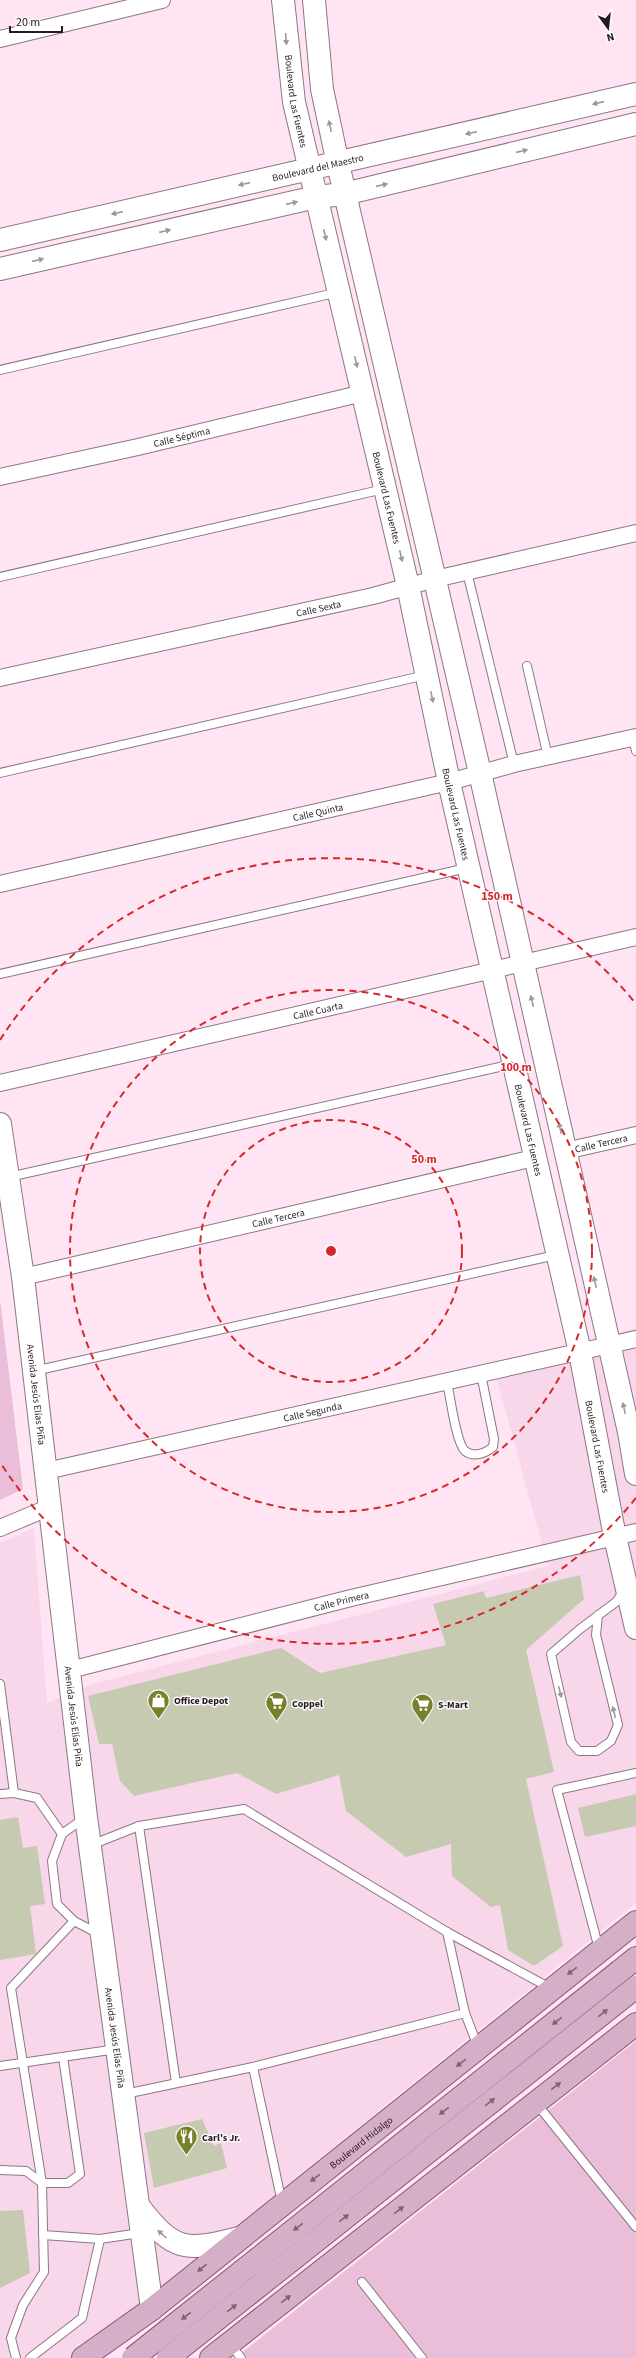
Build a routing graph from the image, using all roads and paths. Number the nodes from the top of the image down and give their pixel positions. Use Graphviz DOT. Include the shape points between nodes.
graph roads {
  1 [pos="162,0"];
  2 [pos="283,0"];
  3 [pos="314,0"];
  4 [pos="0,39"];
  5 [pos="636,94"];
  6 [pos="636,124"];
  7 [pos="338,164"];
  8 [pos="309,169"];
  9 [pos="344,194"];
  10 [pos="316,197"];
  11 [pos="0,240"];
  12 [pos="0,269"];
  13 [pos="339,292"];
  14 [pos="0,370"];
  15 [pos="363,392"];
  16 [pos="0,477"];
  17 [pos="385,489"];
  18 [pos="636,533"];
  19 [pos="467,572"];
  20 [pos="0,577"];
  21 [pos="435,579"];
  22 [pos="408,586"];
  23 [pos="527,666"];
  24 [pos="426,675"];
  25 [pos="0,678"];
  26 [pos="635,742"];
  27 [pos="548,756"];
  28 [pos="514,764"];
  29 [pos="0,773"];
  30 [pos="480,773"];
  31 [pos="449,782"];
  32 [pos="470,867"];
  33 [pos="0,884"];
  34 [pos="636,937"];
  35 [pos="523,963"];
  36 [pos="492,971"];
  37 [pos="0,974"];
  38 [pos="514,1064"];
  39 [pos="0,1083"];
  40 [pos="0,1124"];
  41 [pos="636,1135"];
  42 [pos="565,1151"];
  43 [pos="534,1158"];
  44 [pos="7,1177"];
  45 [pos="557,1255"];
  46 [pos="22,1277"];
  47 [pos="636,1339"];
  48 [pos="610,1345"];
  49 [pos="580,1352"];
  50 [pos="33,1371"];
  51 [pos="481,1374"];
  52 [pos="448,1382"];
  53 [pos="633,1431"];
  54 [pos="46,1471"];
  55 [pos="636,1472"];
  56 [pos="50,1507"];
  57 [pos="0,1528"];
  58 [pos="636,1532"];
  59 [pos="615,1538"];
  60 [pos="626,1587"];
  61 [pos="598,1615"];
  62 [pos="636,1628"];
  63 [pos="70,1670"];
  64 [pos="0,1684"];
  65 [pos="636,1773"];
  66 [pos="14,1793"];
  67 [pos="0,1794"];
  68 [pos="86,1817"];
  69 [pos="139,1826"];
  70 [pos="62,1834"];
  71 [pos="90,1845"];
  72 [pos="74,1921"];
  73 [pos="636,1922"];
  74 [pos="447,1932"];
  75 [pos="103,1936"];
  76 [pos="600,1950"];
  77 [pos="628,1964"];
  78 [pos="636,1987"];
  79 [pos="550,1989"];
  80 [pos="465,2013"];
  81 [pos="636,2024"];
  82 [pos="479,2048"];
  83 [pos="118,2049"];
  84 [pos="63,2057"];
  85 [pos="24,2063"];
  86 [pos="0,2066"];
  87 [pos="253,2067"];
  88 [pos="176,2083"];
  89 [pos="124,2094"];
  90 [pos="536,2102"];
  91 [pos="0,2170"];
  92 [pos="42,2183"];
  93 [pos="282,2203"];
  94 [pos="140,2208"];
  95 [pos="636,2227"];
  96 [pos="143,2232"];
  97 [pos="43,2235"];
  98 [pos="100,2238"];
  99 [pos="238,2238"];
  100 [pos="362,2282"];
  101 [pos="152,2309"];
  102 [pos="235,2351"];
  103 [pos="16,2358"];
  104 [pos="30,2358"];
  105 [pos="83,2358"];
  106 [pos="133,2358"];
  107 [pos="170,2358"];
  108 [pos="211,2358"];
  109 [pos="422,2358"];
  1 -- 4 [label="street"];
  2 -- 8 [label="street, Boulevard Las Fuentes, one-way" via="294,102"];
  7 -- 3 [label="street, one-way" via="322,89"];
  5 -- 7 [label="street, Boulevard del Maestro, one-way"];
  9 -- 6 [label="street, one-way"];
  7 -- 8 [label="street, Boulevard del Maestro"];
  7 -- 9 [label="street"];
  8 -- 10 [label="street, Boulevard Las Fuentes"];
  8 -- 11 [label="street, Boulevard del Maestro, one-way"];
  9 -- 10 [label="street"];
  9 -- 21 [label="street"];
  12 -- 10 [label="street, one-way"];
  10 -- 13 [label="street, Boulevard Las Fuentes, one-way"];
  13 -- 14 [label="lane"];
  13 -- 15 [label="street, Boulevard Las Fuentes, one-way"];
  15 -- 16 [label="street, Calle Séptima" via="138,447"];
  15 -- 17 [label="street, Boulevard Las Fuentes"];
  17 -- 20 [label="lane"];
  17 -- 22 [label="street, Boulevard Las Fuentes, one-way"];
  18 -- 19 [label="street, Calle Sexta"];
  19 -- 21 [label="street, Calle Sexta"];
  19 -- 28 [label="lane"];
  21 -- 22 [label="street, Calle Sexta"];
  21 -- 30 [label="street"];
  22 -- 24 [label="street, Boulevard Las Fuentes"];
  22 -- 25 [label="street, Calle Sexta" via="373,596"];
  23 -- 27 [label="lane"];
  24 -- 29 [label="lane"];
  24 -- 31 [label="street, Boulevard Las Fuentes, one-way"];
  26 -- 27 [label="street, Calle Quinta"];
  27 -- 28 [label="street, Calle Quinta"];
  28 -- 30 [label="street, Calle Quinta"];
  30 -- 31 [label="street, Calle Quinta"];
  30 -- 35 [label="street"];
  31 -- 32 [label="street, Boulevard Las Fuentes"];
  31 -- 33 [label="street, Calle Quinta"];
  32 -- 36 [label="street, Boulevard Las Fuentes"];
  32 -- 37 [label="lane"];
  34 -- 35 [label="street, Calle Cuarta"];
  35 -- 36 [label="street, Calle Cuarta"];
  42 -- 35 [label="street, one-way"];
  36 -- 38 [label="street, Boulevard Las Fuentes"];
  36 -- 39 [label="street, Calle Cuarta"];
  38 -- 43 [label="street, Boulevard Las Fuentes"];
  38 -- 44 [label="lane"];
  40 -- 44 [label="street, Avenida Jesús Elías Piña"];
  41 -- 42 [label="street, Calle Tercera"];
  48 -- 42 [label="street, one-way"];
  43 -- 45 [label="street, Boulevard Las Fuentes"];
  43 -- 46 [label="street, Calle Tercera"];
  44 -- 46 [label="street, Avenida Jesús Elías Piña"];
  45 -- 49 [label="street, Boulevard Las Fuentes"];
  45 -- 50 [label="lane"];
  46 -- 50 [label="street, Avenida Jesús Elías Piña"];
  47 -- 48 [label="street, Calle Segunda"];
  48 -- 49 [label="street, Calle Segunda"];
  53 -- 48 [label="street, one-way"];
  49 -- 51 [label="street, Calle Segunda"];
  49 -- 59 [label="street, Boulevard Las Fuentes"];
  50 -- 54 [label="street, Avenida Jesús Elías Piña"];
  51 -- 52 [label="street, Calle Segunda"];
  51 -- 52 [label="lane" via="494,1439 493,1447 486,1452 472,1454 464,1450 459,1439"];
  52 -- 54 [label="street, Calle Segunda"];
  53 -- 55 [label="street"];
  54 -- 56 [label="street, Avenida Jesús Elías Piña"];
  56 -- 57 [label="street"];
  56 -- 63 [label="street, Avenida Jesús Elías Piña"];
  58 -- 59 [label="street, Calle Primera"];
  59 -- 60 [label="street, Boulevard Las Fuentes"];
  59 -- 63 [label="street, Calle Primera" via="351,1598"];
  60 -- 61 [label="lane" via="616,1602"];
  60 -- 62 [label="street, Boulevard Las Fuentes"];
  61 -- 61 [label="lane, one-way" via="551,1654 571,1742 579,1751 597,1751 611,1741 618,1725 596,1635"];
  63 -- 68 [label="street, Avenida Jesús Elías Piña"];
  64 -- 66 [label="lane"];
  65 -- 76 [label="lane" via="557,1790"];
  66 -- 67 [label="lane"];
  66 -- 70 [label="lane" via="38,1798"];
  68 -- 70 [label="lane"];
  68 -- 71 [label="street, Avenida Jesús Elías Piña"];
  69 -- 71 [label="lane"];
  69 -- 74 [label="lane" via="244,1810"];
  69 -- 88 [label="lane"];
  70 -- 72 [label="lane" via="52,1862 57,1904"];
  71 -- 75 [label="street, Avenida Jesús Elías Piña"];
  72 -- 75 [label="lane"];
  72 -- 85 [label="lane" via="11,1988"];
  73 -- 76 [label="main road, Boulevard Hidalgo"];
  74 -- 79 [label="lane"];
  74 -- 80 [label="lane"];
  75 -- 83 [label="street, Avenida Jesús Elías Piña"];
  76 -- 79 [label="main road, Boulevard Hidalgo, one-way"];
  77 -- 106 [label="main road, one-way, bridge"];
  107 -- 78 [label="main road, one-way, bridge"];
  79 -- 82 [label="main road, Boulevard Hidalgo"];
  80 -- 82 [label="lane"];
  80 -- 87 [label="lane"];
  90 -- 81 [label="main road, one-way"];
  82 -- 93 [label="main road, Boulevard Hidalgo, one-way"];
  83 -- 84 [label="lane"];
  83 -- 89 [label="street, Avenida Jesús Elías Piña"];
  84 -- 85 [label="lane"];
  84 -- 92 [label="lane" via="80,2174 68,2183"];
  85 -- 86 [label="lane"];
  85 -- 92 [label="lane"];
  87 -- 88 [label="lane"];
  87 -- 93 [label="lane"];
  88 -- 89 [label="lane"];
  89 -- 94 [label="street, Avenida Jesús Elías Piña"];
  90 -- 95 [label="lane"];
  102 -- 90 [label="main road, one-way"];
  91 -- 92 [label="lane" via="26,2171"];
  92 -- 97 [label="lane"];
  93 -- 99 [label="main road, Boulevard Hidalgo"];
  94 -- 96 [label="street, Avenida Jesús Elías Piña"];
  99 -- 94 [label="street, one-way" via="202,2247 174,2243 156,2228"];
  96 -- 98 [label="lane"];
  96 -- 101 [label="street, Avenida Jesús Elías Piña"];
  97 -- 98 [label="lane"];
  97 -- 103 [label="lane" via="44,2272 23,2304 11,2338"];
  98 -- 104 [label="lane" via="82,2318"];
  99 -- 101 [label="main road, Boulevard Hidalgo, one-way"];
  100 -- 109 [label="lane"];
  101 -- 105 [label="main road, Boulevard Hidalgo"];
  101 -- 107 [label="street"];
  102 -- 108 [label="main road"];
}
